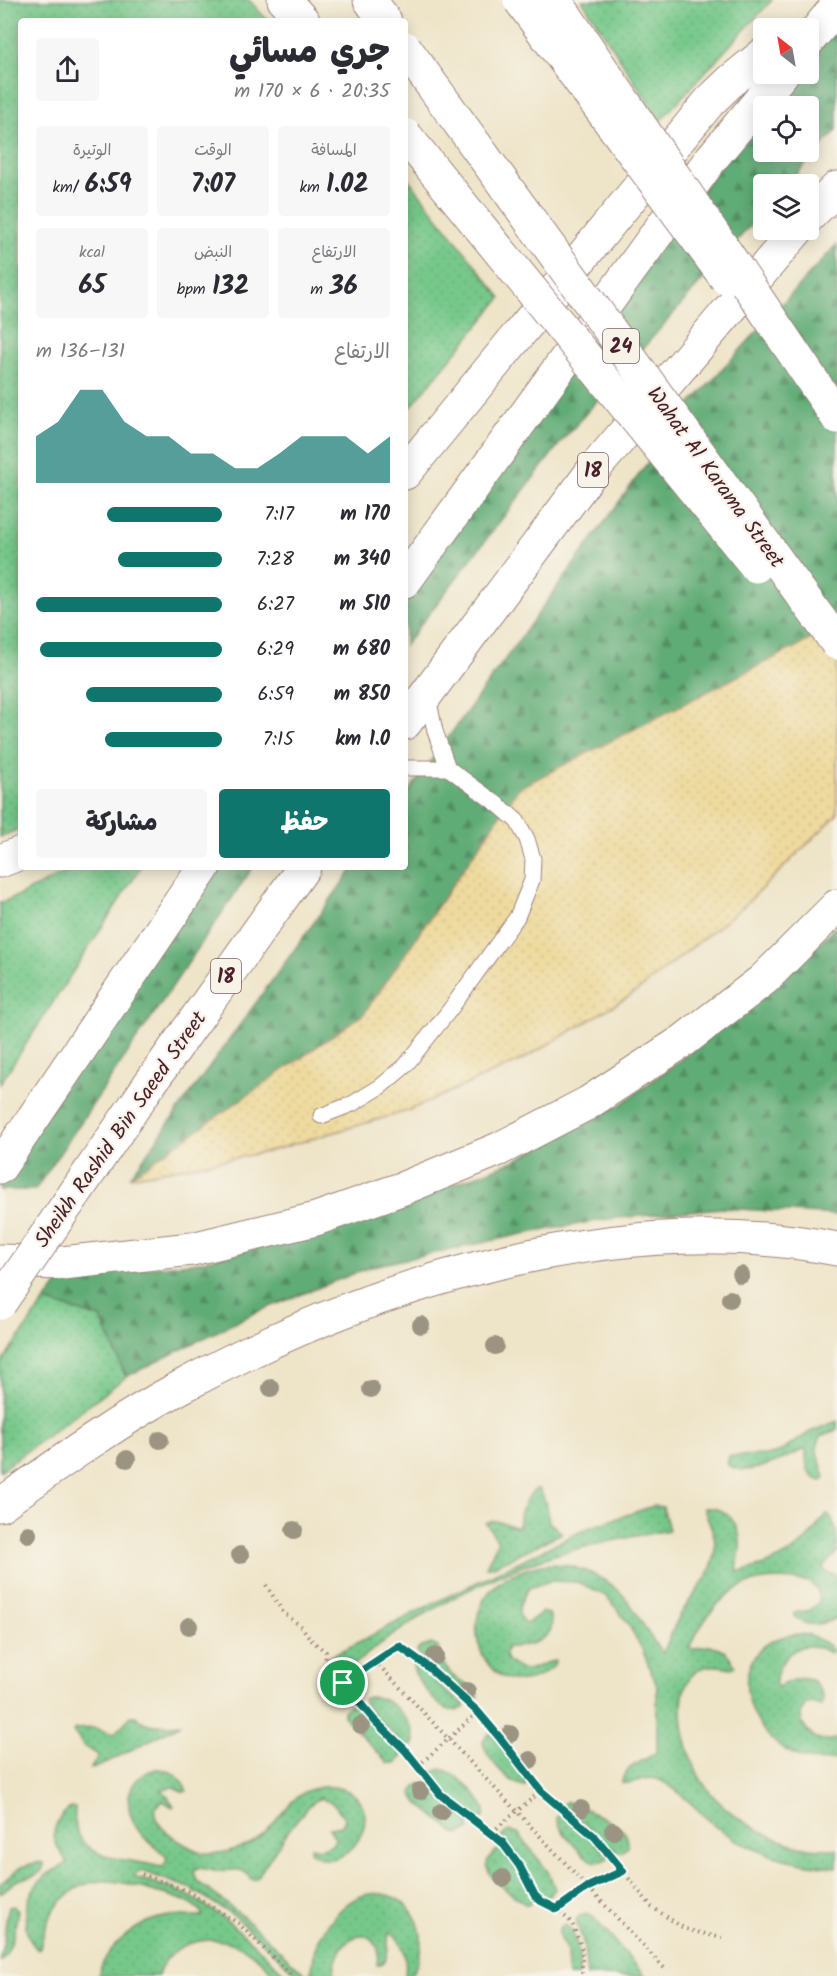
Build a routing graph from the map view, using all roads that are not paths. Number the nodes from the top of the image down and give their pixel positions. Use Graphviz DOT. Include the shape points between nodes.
graph roads {
  1 [pos="284,0"];
  2 [pos="370,0"];
  3 [pos="520,0"];
  4 [pos="555,0"];
  5 [pos="300,18"];
  6 [pos="383,18"];
  7 [pos="408,52"];
  8 [pos="753,63"];
  9 [pos="774,84"];
  10 [pos="408,139"];
  11 [pos="837,188"];
  12 [pos="819,206"];
  13 [pos="789,240"];
  14 [pos="837,417"];
  15 [pos="837,430"];
  16 [pos="408,469"];
  17 [pos="408,576"];
  18 [pos="837,643"];
  19 [pos="837,666"];
  20 [pos="427,692"];
  21 [pos="408,719"];
  22 [pos="408,768"];
  23 [pos="448,768"];
  24 [pos="18,854"];
  25 [pos="0,861"];
  26 [pos="202,870"];
  27 [pos="302,870"];
  28 [pos="837,906"];
  29 [pos="321,1116"];
  30 [pos="0,1167"];
  31 [pos="837,1249"];
  32 [pos="0,1261"];
  33 [pos="0,1303"];
  34 [pos="27,1486"];
  35 [pos="0,1505"];
  36 [pos="0,1511"];
  1 -- 5 [label="main road"];
  2 -- 6 [label="main road"];
  3 -- 15 [label="main road, bridge"];
  4 -- 14 [label="main road, bridge"];
  7 -- 18 [label="main road, Wahat Al Karama Street / 24, bridge"];
  8 -- 16 [label="main road" via="710,101"];
  9 -- 17 [label="main road" via="711,159"];
  10 -- 19 [label="main road, bridge"];
  11 -- 12 [label="main road"];
  13 -- 20 [label="main road, 18" via="594,469"];
  20 -- 21 [label="main road, 18"];
  20 -- 23 [label="lane"];
  22 -- 23 [label="lane"];
  23 -- 29 [label="lane" via="517,821 527,839 532,880 517,917 405,1066 352,1104"];
  24 -- 25 [label="main road"];
  26 -- 30 [label="main road"];
  27 -- 33 [label="main road, Sheikh Rashid Bin Saeed Street / 18, bridge" via="148,1085"];
  28 -- 32 [label="main road" via="763,980 683,1041 588,1103 499,1149 316,1219 192,1249 62,1263"];
  31 -- 34 [label="main road" via="750,1239 642,1239 522,1257 428,1283 341,1312 248,1352 124,1420"];
  34 -- 35 [label="main road"];
  34 -- 36 [label="main road"];
}
